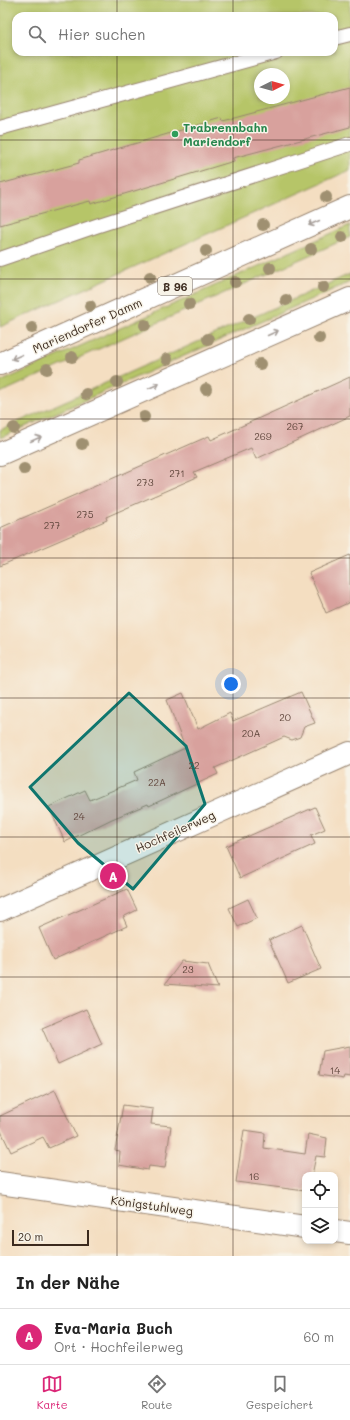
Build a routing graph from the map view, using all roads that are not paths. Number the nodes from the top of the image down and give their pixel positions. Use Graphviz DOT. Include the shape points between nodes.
graph roads {
  1 [pos="350,34"];
  2 [pos="338,37"];
  3 [pos="261,56"];
  4 [pos="0,128"];
  5 [pos="350,144"];
  6 [pos="350,207"];
  7 [pos="0,259"];
  8 [pos="350,298"];
  9 [pos="0,364"];
  10 [pos="0,454"];
  11 [pos="350,753"];
  12 [pos="0,910"];
  13 [pos="0,1183"];
  14 [pos="302,1227"];
  15 [pos="338,1231"];
  16 [pos="350,1233"];
  1 -- 2 [label="lane"];
  3 -- 4 [label="lane"];
  5 -- 7 [label="lane"];
  6 -- 9 [label="main road, Mariendorfer Damm / B 96, one-way"];
  10 -- 8 [label="main road, one-way"];
  11 -- 12 [label="main road, Hochfeilerweg"];
  13 -- 14 [label="main road, Königstuhlweg"];
  15 -- 16 [label="main road"];
}
